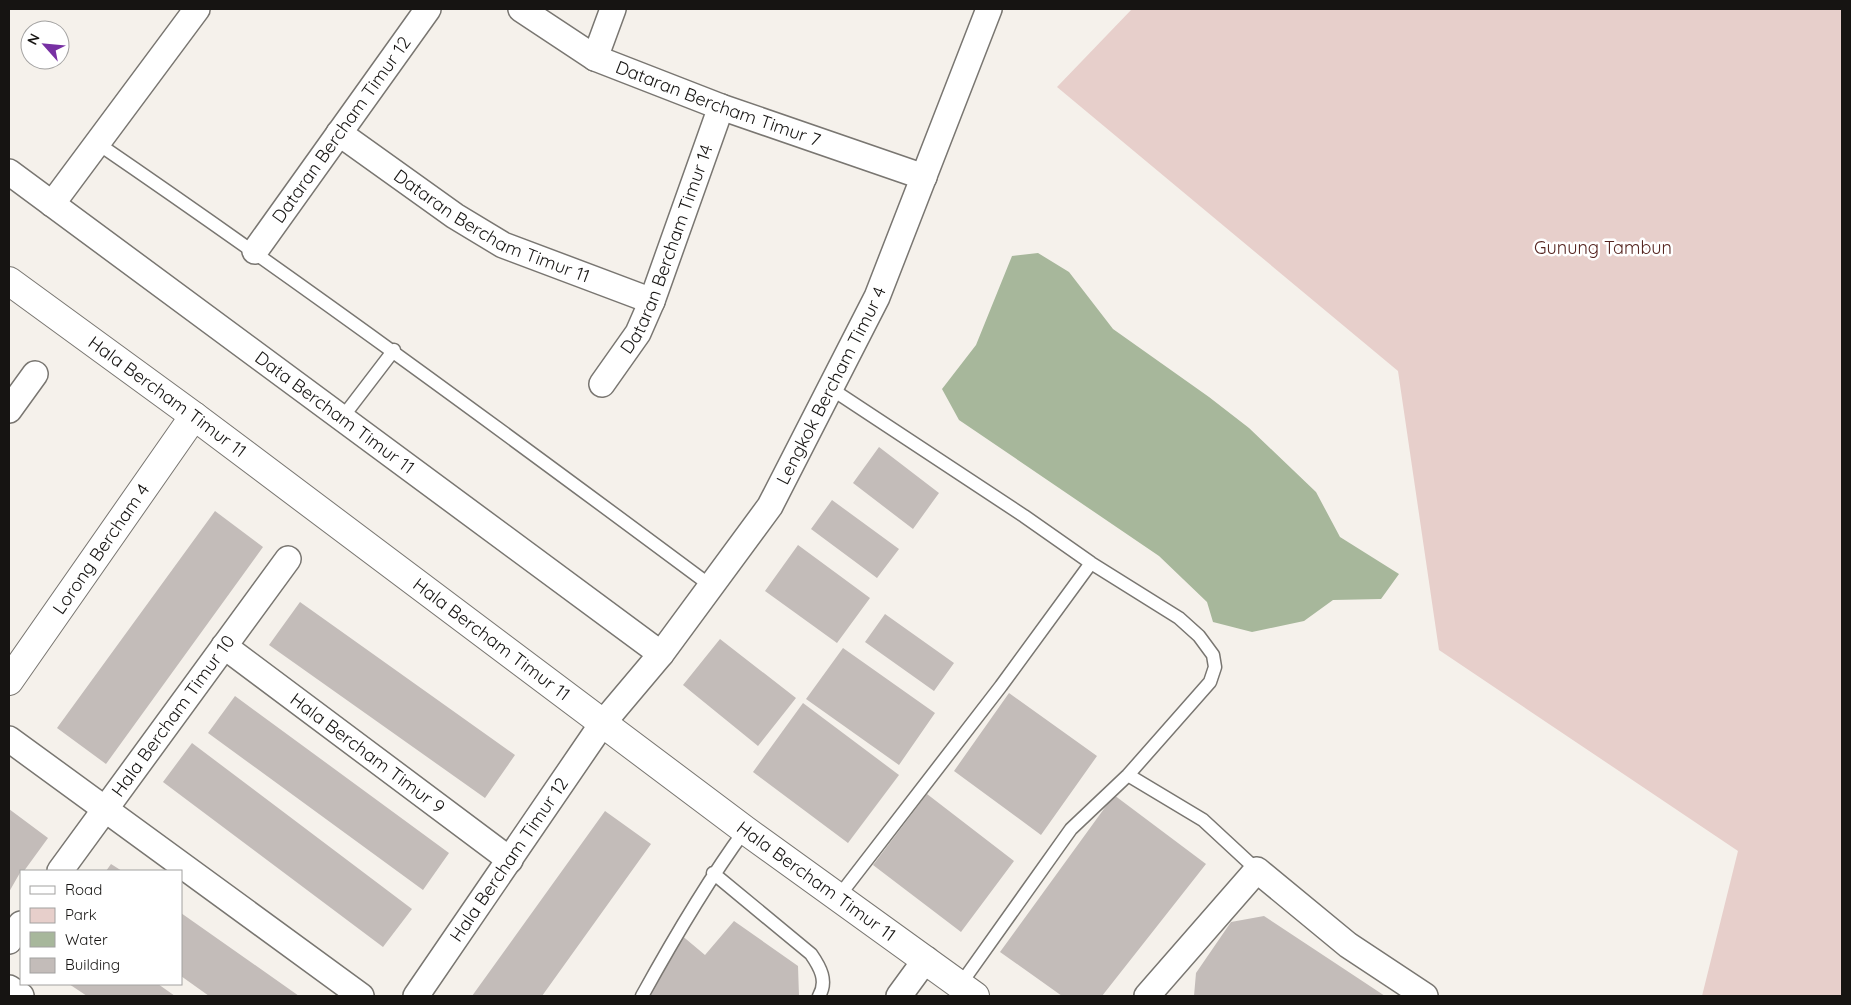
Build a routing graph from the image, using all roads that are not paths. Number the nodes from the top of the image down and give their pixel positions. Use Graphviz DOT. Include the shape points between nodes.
graph roads {
  1 [pos="428,9"];
  2 [pos="521,9"];
  3 [pos="613,9"];
  4 [pos="989,9"];
  5 [pos="189,12"];
  6 [pos="595,58"];
  7 [pos="721,107"];
  8 [pos="340,133"];
  9 [pos="97,143"];
  10 [pos="9,172"];
  11 [pos="924,177"];
  12 [pos="52,204"];
  13 [pos="255,251"];
  14 [pos="9,281"];
  15 [pos="652,301"];
  16 [pos="394,350"];
  17 [pos="35,374"];
  18 [pos="602,384"];
  19 [pos="830,388"];
  20 [pos="9,410"];
  21 [pos="194,416"];
  22 [pos="342,418"];
  23 [pos="288,559"];
  24 [pos="1091,563"];
  25 [pos="711,586"];
  26 [pos="224,646"];
  27 [pos="661,654"];
  28 [pos="9,681"];
  29 [pos="602,724"];
  30 [pos="9,739"];
  31 [pos="1128,775"];
  32 [pos="104,810"];
  33 [pos="745,830"];
  34 [pos="510,860"];
  35 [pos="61,870"];
  36 [pos="1257,870"];
  37 [pos="713,873"];
  38 [pos="839,896"];
  39 [pos="20,925"];
  40 [pos="9,941"];
  41 [pos="926,959"];
  42 [pos="9,988"];
  43 [pos="968,991"];
  44 [pos="21,996"];
  45 [pos="362,996"];
  46 [pos="416,996"];
  47 [pos="642,996"];
  48 [pos="819,996"];
  49 [pos="899,996"];
  50 [pos="1147,996"];
  51 [pos="1425,996"];
  1 -- 8 [label="street, Dataran Bercham Timur 12"];
  2 -- 6 [label="street, Dataran Bercham Timur 7"];
  3 -- 6 [label="street"];
  4 -- 11 [label="street, Lengkok Bercham Timur 4"];
  5 -- 9 [label="street"];
  6 -- 7 [label="street, Dataran Bercham Timur 7"];
  7 -- 11 [label="street, Dataran Bercham Timur 7"];
  7 -- 15 [label="street, Dataran Bercham Timur 14"];
  8 -- 13 [label="street, Dataran Bercham Timur 12"];
  8 -- 15 [label="street, Dataran Bercham Timur 11" via="455,216 503,245"];
  9 -- 12 [label="street"];
  9 -- 13 [label="lane"];
  10 -- 12 [label="street, Data Bercham Timur 11"];
  11 -- 19 [label="street, Lengkok Bercham Timur 4" via="876,297"];
  12 -- 22 [label="street, Data Bercham Timur 11"];
  13 -- 16 [label="lane"];
  14 -- 21 [label="street, Hala Bercham Timur 11"];
  15 -- 18 [label="street, Dataran Bercham Timur 14" via="638,333"];
  16 -- 22 [label="lane"];
  16 -- 25 [label="lane"];
  17 -- 20 [label="street"];
  19 -- 24 [label="lane"];
  19 -- 25 [label="street, Lengkok Bercham Timur 4" via="770,506"];
  21 -- 28 [label="street, Lorong Bercham 4"];
  21 -- 29 [label="street, Hala Bercham Timur 11"];
  22 -- 27 [label="street, Data Bercham Timur 11"];
  23 -- 26 [label="street, Hala Bercham Timur 10"];
  24 -- 31 [label="lane" via="1178,618 1199,636 1213,655 1215,667 1206,688"];
  24 -- 38 [label="lane"];
  25 -- 27 [label="street, Lengkok Bercham Timur 4"];
  26 -- 32 [label="street, Hala Bercham Timur 10"];
  26 -- 34 [label="street, Hala Bercham Timur 9"];
  27 -- 29 [label="street, Lengkok Bercham Timur 4"];
  29 -- 33 [label="street, Hala Bercham Timur 11"];
  29 -- 34 [label="street, Hala Bercham Timur 12"];
  30 -- 32 [label="street"];
  31 -- 36 [label="lane" via="1203,820"];
  31 -- 43 [label="lane" via="1071,829"];
  32 -- 35 [label="street, Hala Bercham Timur 10"];
  32 -- 45 [label="street"];
  33 -- 37 [label="lane"];
  33 -- 38 [label="street, Hala Bercham Timur 11"];
  34 -- 46 [label="street, Hala Bercham Timur 12"];
  36 -- 50 [label="street"];
  36 -- 51 [label="street" via="1348,945"];
  37 -- 47 [label="lane"];
  37 -- 48 [label="lane" via="811,954 823,978"];
  38 -- 41 [label="street, Hala Bercham Timur 11"];
  39 -- 40 [label="street"];
  41 -- 43 [label="street, Hala Bercham Timur 11"];
  41 -- 49 [label="street"];
  42 -- 44 [label="street"];
}
